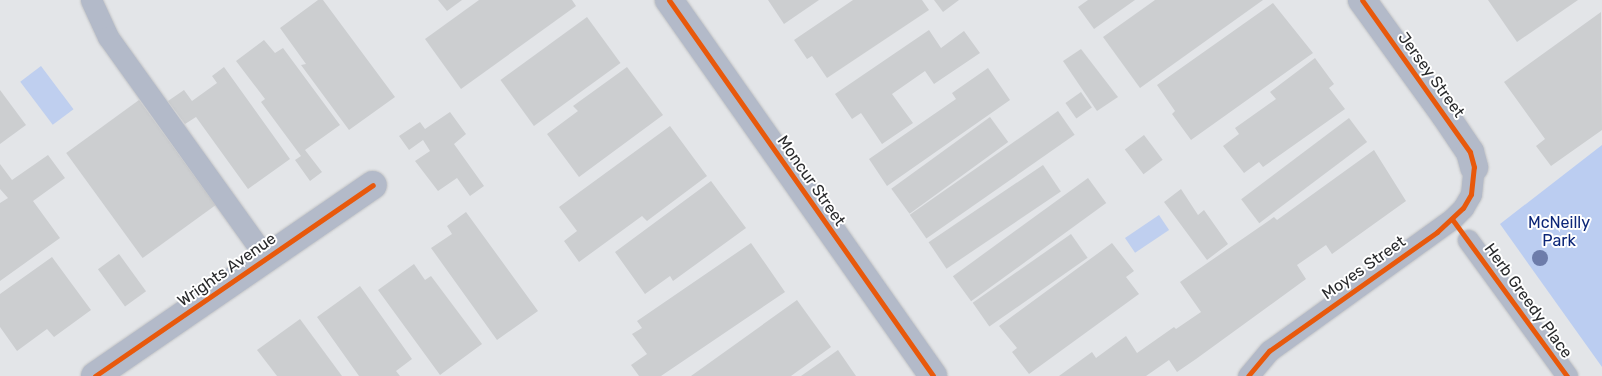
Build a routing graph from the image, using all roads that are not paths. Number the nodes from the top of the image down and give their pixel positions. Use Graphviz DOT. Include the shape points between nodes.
graph roads {
  1 [pos="91,0"];
  2 [pos="669,0"];
  3 [pos="1362,0"];
  4 [pos="1474,167"];
  5 [pos="373,185"];
  6 [pos="1468,240"];
  7 [pos="266,258"];
  8 [pos="95,376"];
  9 [pos="933,376"];
  10 [pos="1248,376"];
  11 [pos="1567,376"];
  1 -- 7 [label="lane" via="108,37"];
  2 -- 9 [label="street, Moncur Street"];
  3 -- 4 [label="street, Jersey Street" via="1470,152"];
  4 -- 10 [label="lane, Moyes Street" via="1471,194 1452,219 1269,351"];
  5 -- 7 [label="street, Wrights Avenue"];
  6 -- 11 [label="lane, Herb Greedy Place"];
  7 -- 8 [label="street, Wrights Avenue"];
}
